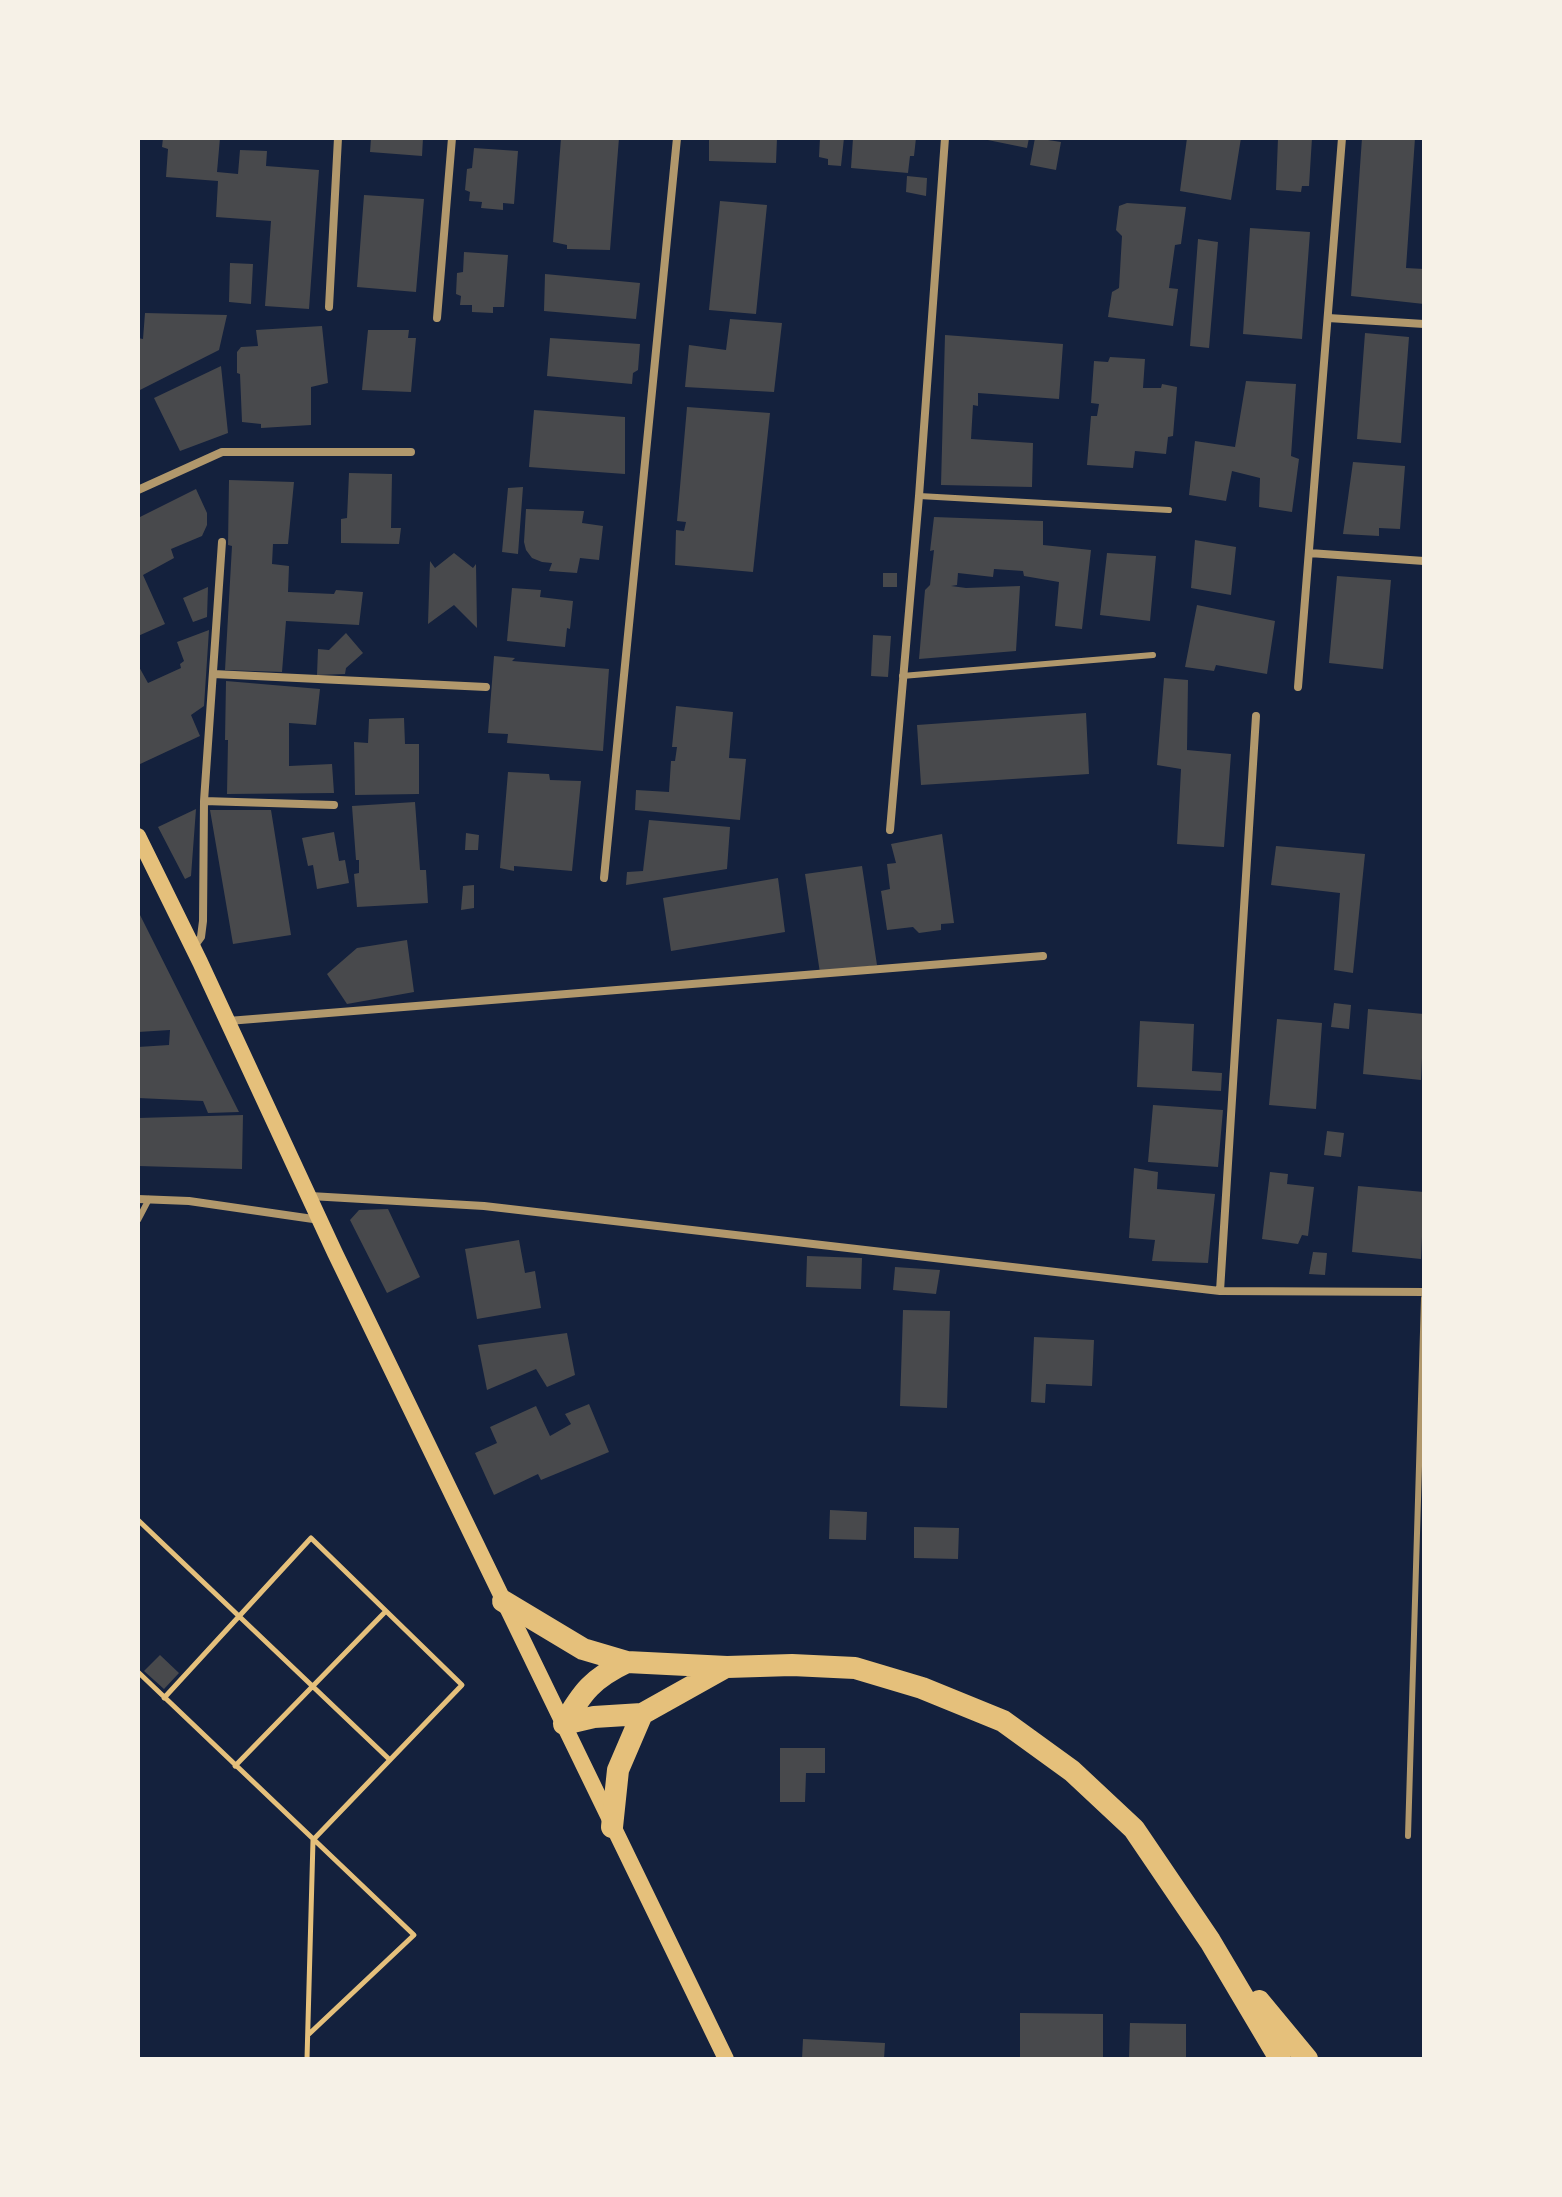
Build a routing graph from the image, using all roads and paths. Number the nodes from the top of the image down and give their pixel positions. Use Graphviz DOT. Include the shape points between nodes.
graph roads {
  1 [pos="338,138"];
  2 [pos="452,138"];
  3 [pos="677,138"];
  4 [pos="945,138"];
  5 [pos="1342,138"];
  6 [pos="329,307"];
  7 [pos="437,318"];
  8 [pos="1328,318"];
  9 [pos="1424,324"];
  10 [pos="411,452"];
  11 [pos="138,490"];
  12 [pos="919,496"];
  13 [pos="1169,510"];
  14 [pos="222,542"];
  15 [pos="1309,553"];
  16 [pos="1424,561"];
  17 [pos="1153,655"];
  18 [pos="213,674"];
  19 [pos="902,676"];
  20 [pos="486,687"];
  21 [pos="1298,687"];
  22 [pos="1256,716"];
  23 [pos="204,801"];
  24 [pos="334,805"];
  25 [pos="890,830"];
  26 [pos="138,836"];
  27 [pos="604,878"];
  28 [pos="193,948"];
  29 [pos="1043,956"];
  30 [pos="227,1021"];
  31 [pos="308,1196"];
  32 [pos="138,1199"];
  33 [pos="149,1199"];
  34 [pos="138,1220"];
  35 [pos="320,1220"];
  36 [pos="1220,1291"];
  37 [pos="1424,1292"];
  38 [pos="1424,1298"];
  39 [pos="138,1520"];
  40 [pos="1421,1524"];
  41 [pos="503,1601"];
  42 [pos="385,1612"];
  43 [pos="239,1616"];
  44 [pos="627,1662"];
  45 [pos="727,1667"];
  46 [pos="138,1672"];
  47 [pos="311,1685"];
  48 [pos="164,1698"];
  49 [pos="642,1714"];
  50 [pos="564,1724"];
  51 [pos="390,1760"];
  52 [pos="235,1766"];
  53 [pos="612,1827"];
  54 [pos="1408,1836"];
  55 [pos="313,1840"];
  56 [pos="1210,1941"];
  57 [pos="309,2034"];
  58 [pos="307,2059"];
  59 [pos="726,2059"];
  60 [pos="1280,2059"];
  61 [pos="1307,2059"];
  1 -- 6 [label="street"];
  2 -- 7 [label="street"];
  3 -- 27 [label="street"];
  4 -- 12 [label="street"];
  5 -- 8 [label="street"];
  8 -- 9 [label="street"];
  8 -- 15 [label="street"];
  10 -- 11 [label="street" via="222,452"];
  12 -- 13 [label="lane"];
  12 -- 19 [label="street"];
  14 -- 18 [label="street"];
  15 -- 16 [label="street"];
  15 -- 21 [label="street"];
  17 -- 19 [label="lane"];
  18 -- 20 [label="street"];
  18 -- 23 [label="street"];
  19 -- 25 [label="street"];
  22 -- 36 [label="street"];
  23 -- 24 [label="street"];
  23 -- 28 [label="street" via="203,930"];
  26 -- 28 [label="main road"];
  28 -- 30 [label="main road"];
  29 -- 30 [label="street"];
  30 -- 31 [label="main road"];
  31 -- 35 [label="main road"];
  31 -- 36 [label="street" via="484,1206"];
  32 -- 33 [label="street"];
  33 -- 34 [label="lane"];
  33 -- 35 [label="street"];
  35 -- 41 [label="main road"];
  36 -- 37 [label="street"];
  38 -- 40 [label="lane"];
  39 -- 43 [label="path"];
  40 -- 54 [label="lane"];
  41 -- 44 [label="highway" via="583,1649"];
  41 -- 50 [label="main road"];
  42 -- 43 [label="path" via="311,1538"];
  42 -- 47 [label="path"];
  42 -- 51 [label="path" via="462,1685"];
  43 -- 47 [label="path"];
  43 -- 48 [label="path"];
  44 -- 45 [label="highway"];
  44 -- 50 [label="highway" via="582,1692"];
  45 -- 49 [label="highway"];
  45 -- 56 [label="highway" via="855,1668 1003,1721 1072,1771 1134,1829"];
  46 -- 48 [label="path"];
  47 -- 51 [label="path"];
  47 -- 52 [label="path"];
  48 -- 52 [label="path"];
  49 -- 50 [label="highway"];
  49 -- 53 [label="highway" via="618,1770"];
  50 -- 53 [label="main road"];
  51 -- 55 [label="path"];
  52 -- 55 [label="path"];
  53 -- 59 [label="main road"];
  55 -- 57 [label="path"];
  55 -- 57 [label="path" via="414,1935"];
  56 -- 60 [label="highway"];
  56 -- 61 [label="highway"];
  57 -- 58 [label="path"];
}
